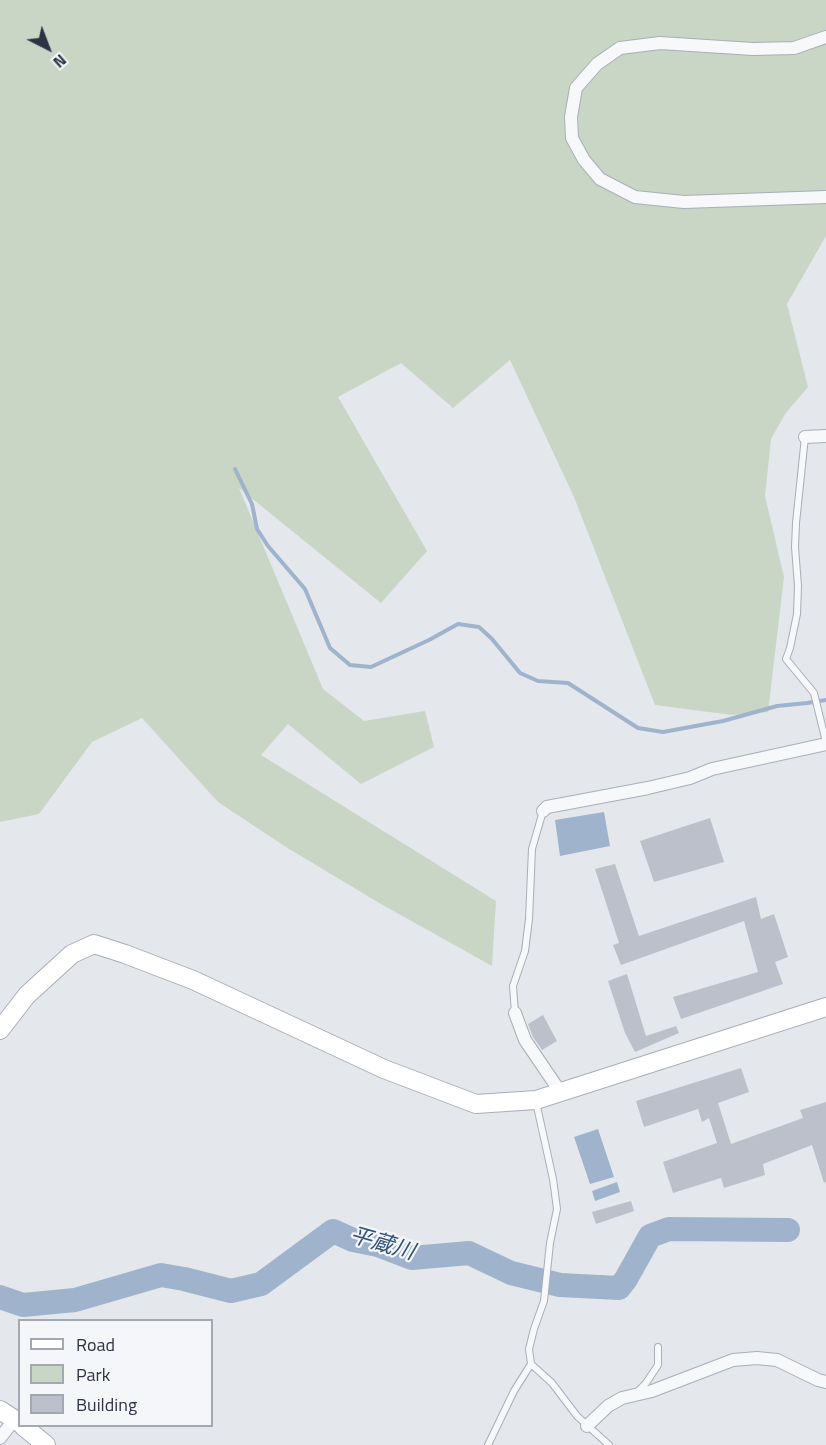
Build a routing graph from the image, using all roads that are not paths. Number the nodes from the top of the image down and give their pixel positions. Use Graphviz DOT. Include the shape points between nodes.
graph roads {
  1 [pos="826,37"];
  2 [pos="826,197"];
  3 [pos="826,436"];
  4 [pos="805,437"];
  5 [pos="826,743"];
  6 [pos="543,811"];
  7 [pos="826,1007"];
  8 [pos="515,1013"];
  9 [pos="0,1030"];
  10 [pos="561,1093"];
  11 [pos="536,1100"];
  12 [pos="658,1347"];
  13 [pos="531,1364"];
  14 [pos="826,1382"];
  15 [pos="634,1396"];
  16 [pos="14,1419"];
  17 [pos="587,1425"];
  18 [pos="24,1427"];
  19 [pos="0,1437"];
  20 [pos="46,1445"];
  21 [pos="488,1445"];
  22 [pos="609,1445"];
  1 -- 2 [label="street" via="794,48 660,43 620,48 597,64 576,88 571,117 572,138 584,160 600,179 635,197 684,202"];
  3 -- 4 [label="street"];
  4 -- 5 [label="lane" via="796,523 797,614 786,659 814,693"];
  5 -- 6 [label="street"];
  6 -- 8 [label="lane" via="532,849 525,951 513,986"];
  7 -- 10 [label="street"];
  8 -- 10 [label="street" via="525,1040"];
  9 -- 11 [label="street" via="27,995 72,954 94,944 193,980 384,1069 477,1104"];
  10 -- 11 [label="street"];
  11 -- 13 [label="lane" via="557,1209 544,1301 529,1349"];
  12 -- 15 [label="lane" via="658,1365"];
  13 -- 17 [label="lane"];
  13 -- 21 [label="lane"];
  14 -- 15 [label="street" via="777,1360 756,1358 733,1360"];
  15 -- 17 [label="street" via="608,1406"];
  16 -- 19 [label="street"];
  17 -- 22 [label="lane"];
  18 -- 20 [label="street"];
}
